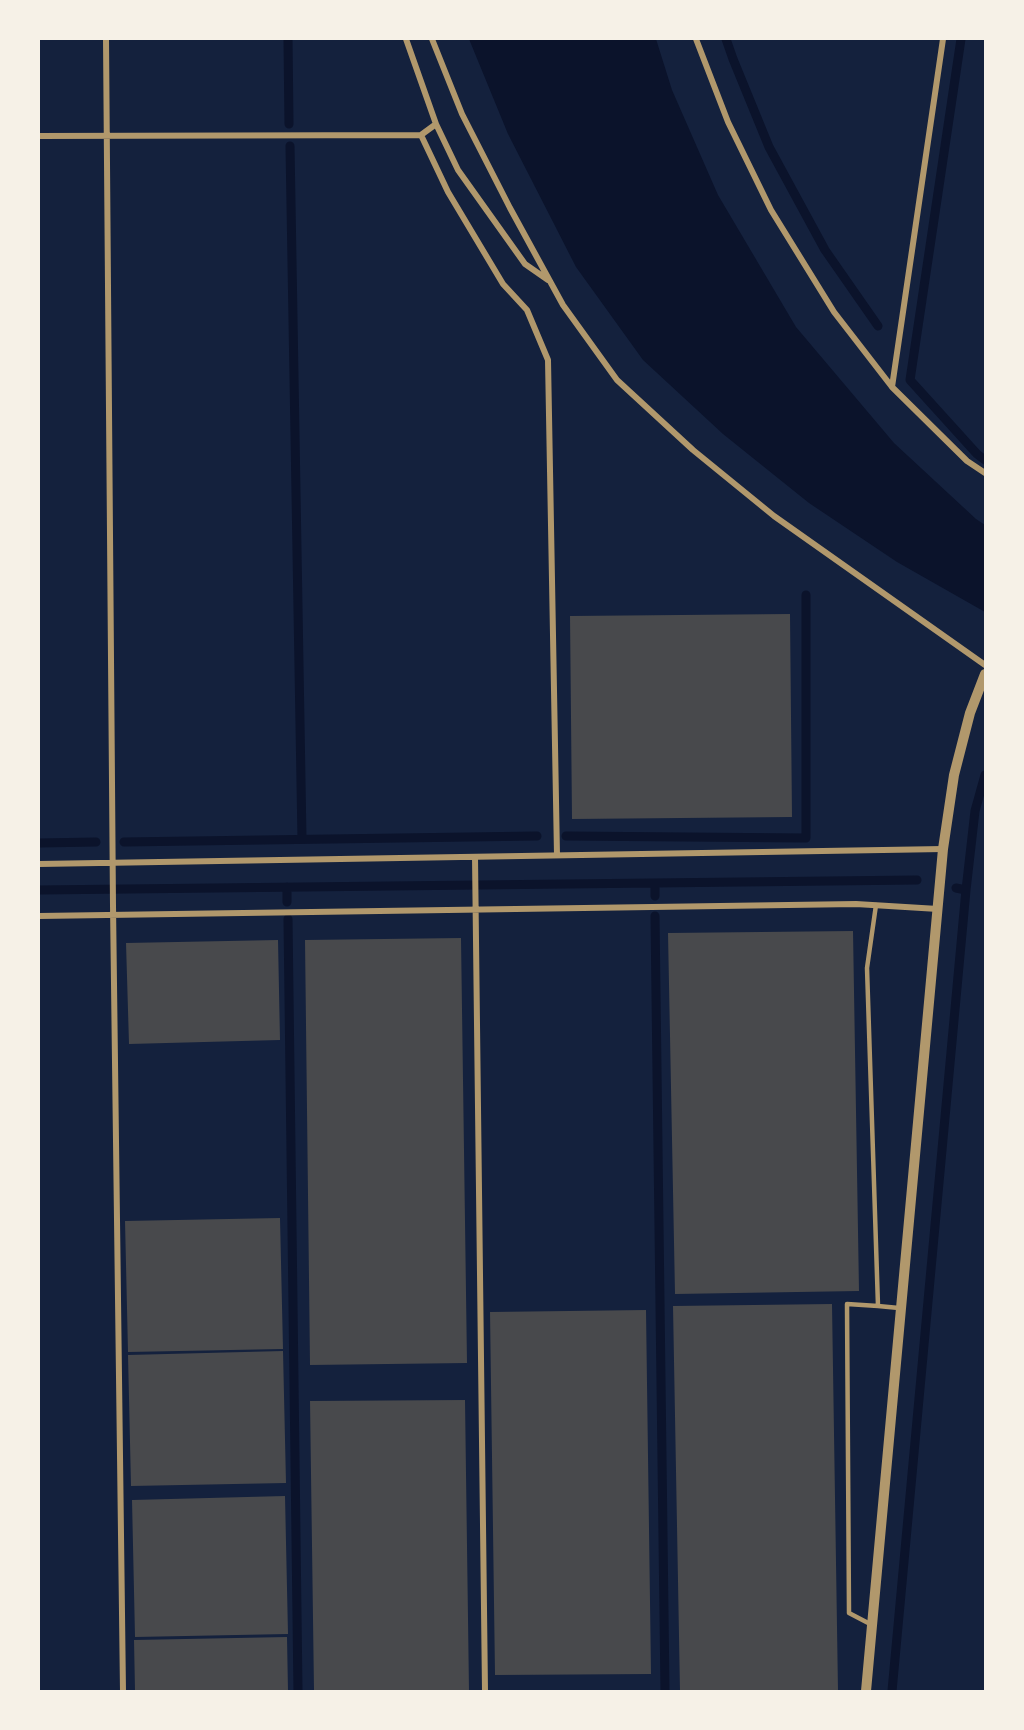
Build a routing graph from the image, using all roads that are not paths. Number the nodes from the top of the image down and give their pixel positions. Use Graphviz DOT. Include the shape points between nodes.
graph roads {
  1 [pos="106,39"];
  2 [pos="406,39"];
  3 [pos="432,39"];
  4 [pos="696,39"];
  5 [pos="943,39"];
  6 [pos="436,124"];
  7 [pos="421,135"];
  8 [pos="39,136"];
  9 [pos="106,136"];
  10 [pos="550,282"];
  11 [pos="892,387"];
  12 [pos="985,473"];
  13 [pos="985,664"];
  14 [pos="985,674"];
  15 [pos="943,849"];
  16 [pos="557,855"];
  17 [pos="475,857"];
  18 [pos="113,863"];
  19 [pos="39,864"];
  20 [pos="876,905"];
  21 [pos="476,909"];
  22 [pos="938,909"];
  23 [pos="113,914"];
  24 [pos="39,916"];
  25 [pos="878,1306"];
  26 [pos="901,1308"];
  27 [pos="872,1624"];
  28 [pos="123,1691"];
  29 [pos="485,1691"];
  30 [pos="866,1691"];
  1 -- 9 [label="street"];
  2 -- 6 [label="street"];
  3 -- 10 [label="street" via="462,114"];
  4 -- 11 [label="street" via="728,122 771,210 834,312"];
  5 -- 11 [label="street"];
  6 -- 7 [label="street"];
  6 -- 10 [label="street" via="458,170 525,264"];
  7 -- 9 [label="street"];
  7 -- 16 [label="street" via="448,192 503,284 527,310 548,360"];
  8 -- 9 [label="street"];
  9 -- 18 [label="street"];
  10 -- 13 [label="street" via="617,380 693,450 774,516"];
  11 -- 12 [label="street" via="967,461"];
  14 -- 15 [label="street" via="954,775"];
  15 -- 16 [label="street"];
  15 -- 22 [label="street"];
  16 -- 17 [label="street"];
  17 -- 18 [label="street"];
  17 -- 21 [label="street"];
  18 -- 19 [label="street"];
  18 -- 23 [label="street"];
  20 -- 21 [label="street"];
  20 -- 22 [label="street"];
  20 -- 25 [label="lane" via="867,968"];
  21 -- 23 [label="street"];
  21 -- 29 [label="street"];
  22 -- 26 [label="street"];
  23 -- 24 [label="street"];
  23 -- 28 [label="street"];
  25 -- 26 [label="lane"];
  25 -- 27 [label="lane" via="847,1304 849,1613"];
  26 -- 27 [label="street"];
  27 -- 30 [label="street"];
}
